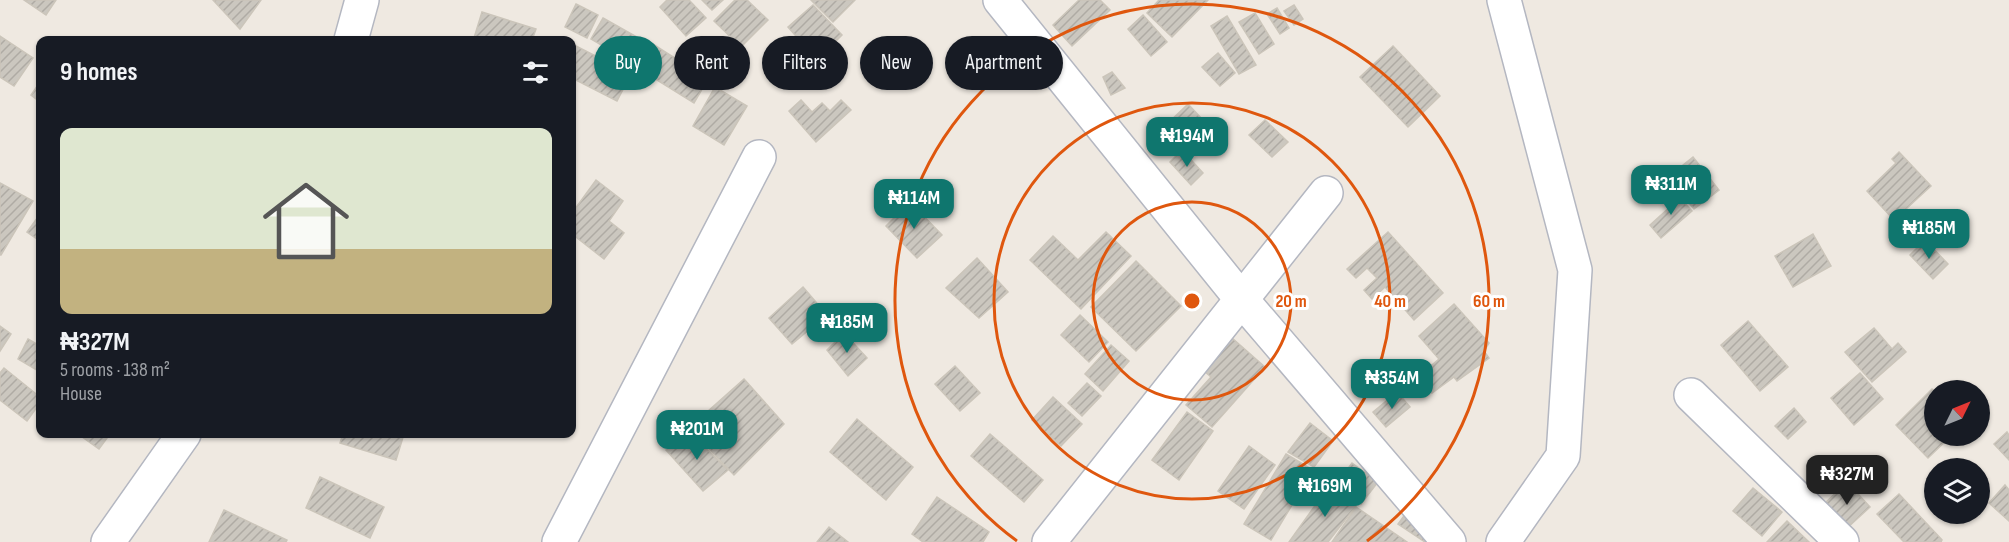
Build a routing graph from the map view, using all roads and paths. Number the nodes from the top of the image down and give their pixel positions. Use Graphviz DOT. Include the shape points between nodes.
graph roads {
  1 [pos="362,0"];
  2 [pos="1000,0"];
  3 [pos="1504,0"];
  4 [pos="352,36"];
  5 [pos="759,157"];
  6 [pos="1326,194"];
  7 [pos="1242,300"];
  8 [pos="1691,395"];
  9 [pos="181,438"];
  10 [pos="108,542"];
  11 [pos="559,542"];
  12 [pos="1048,542"];
  13 [pos="1449,542"];
  14 [pos="1503,542"];
  15 [pos="1842,542"];
  1 -- 4 [label="street"];
  2 -- 7 [label="street"];
  3 -- 14 [label="street" via="1575,270 1563,456"];
  5 -- 11 [label="street"];
  6 -- 7 [label="street"];
  7 -- 12 [label="street"];
  7 -- 13 [label="street"];
  8 -- 15 [label="street"];
  9 -- 10 [label="street"];
}
